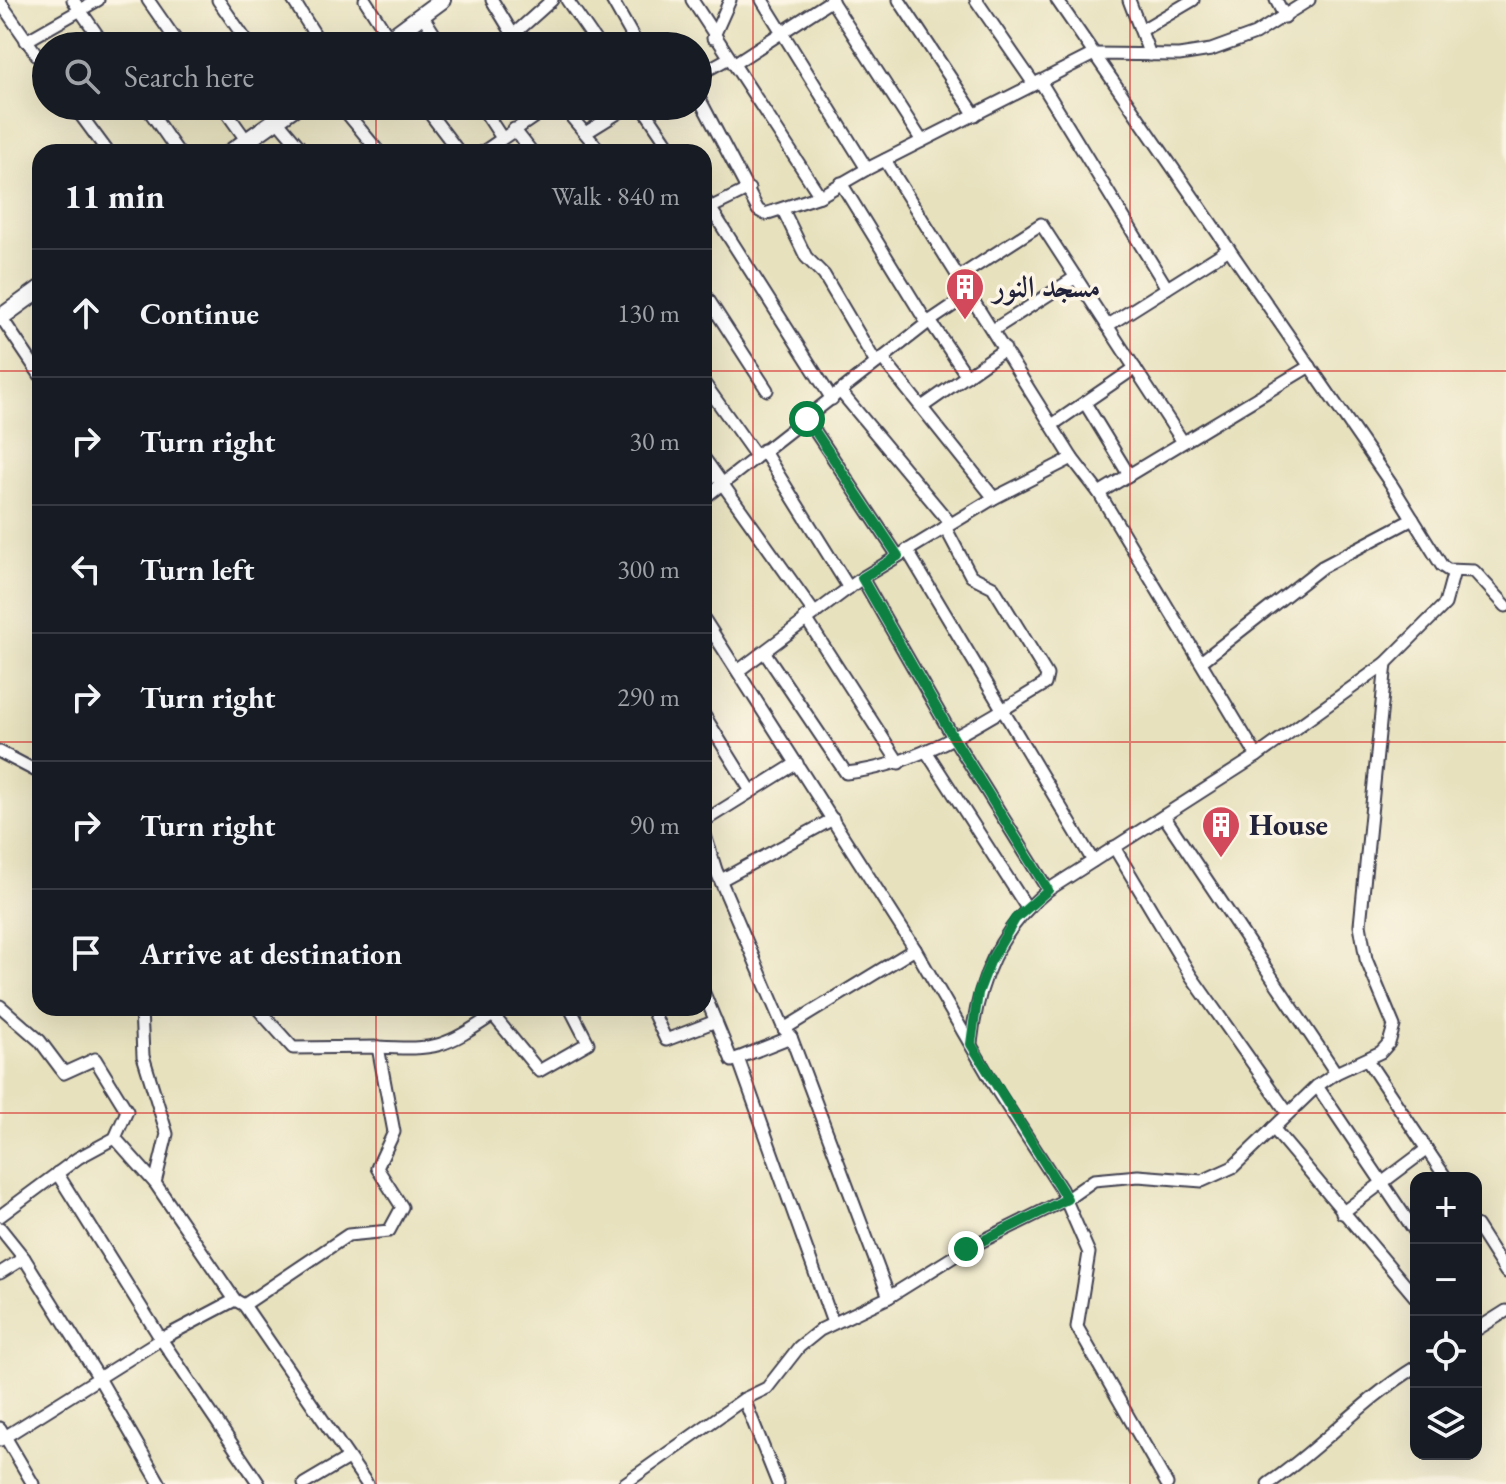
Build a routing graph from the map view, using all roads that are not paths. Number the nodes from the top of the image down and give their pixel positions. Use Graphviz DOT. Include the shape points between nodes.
graph roads {
  1 [pos="98,0"];
  2 [pos="148,0"];
  3 [pos="218,0"];
  4 [pos="293,0"];
  5 [pos="365,0"];
  6 [pos="442,0"];
  7 [pos="492,0"];
  8 [pos="552,0"];
  9 [pos="567,0"];
  10 [pos="612,0"];
  11 [pos="692,0"];
  12 [pos="730,0"];
  13 [pos="762,0"];
  14 [pos="831,0"];
  15 [pos="899,0"];
  16 [pos="976,0"];
  17 [pos="1057,0"];
  18 [pos="1129,0"];
  19 [pos="1193,0"];
  20 [pos="1276,0"];
  21 [pos="1309,0"];
  22 [pos="0,2"];
  23 [pos="77,5"];
  24 [pos="422,15"];
  25 [pos="1285,17"];
  26 [pos="1142,30"];
  27 [pos="39,32"];
  28 [pos="95,32"];
  29 [pos="170,32"];
  30 [pos="240,32"];
  31 [pos="313,32"];
  32 [pos="380,32"];
  33 [pos="399,32"];
  34 [pos="433,32"];
  35 [pos="511,32"];
  36 [pos="516,32"];
  37 [pos="589,32"];
  38 [pos="630,32"];
  39 [pos="710,32"];
  40 [pos="781,34"];
  41 [pos="32,37"];
  42 [pos="713,38"];
  43 [pos="26,41"];
  44 [pos="32,49"];
  45 [pos="1094,54"];
  46 [pos="1150,55"];
  47 [pos="732,60"];
  48 [pos="712,69"];
  49 [pos="1037,82"];
  50 [pos="975,115"];
  51 [pos="84,120"];
  52 [pos="156,120"];
  53 [pos="232,120"];
  54 [pos="277,120"];
  55 [pos="353,120"];
  56 [pos="435,120"];
  57 [pos="490,120"];
  58 [pos="528,120"];
  59 [pos="575,120"];
  60 [pos="606,120"];
  61 [pos="651,120"];
  62 [pos="711,120"];
  63 [pos="514,129"];
  64 [pos="587,132"];
  65 [pos="502,138"];
  66 [pos="247,141"];
  67 [pos="922,141"];
  68 [pos="102,144"];
  69 [pos="172,144"];
  70 [pos="243,144"];
  71 [pos="297,144"];
  72 [pos="372,144"];
  73 [pos="453,144"];
  74 [pos="494,144"];
  75 [pos="526,144"];
  76 [pos="595,144"];
  77 [pos="668,144"];
  78 [pos="885,160"];
  79 [pos="867,169"];
  80 [pos="841,183"];
  81 [pos="749,189"];
  82 [pos="820,196"];
  83 [pos="712,201"];
  84 [pos="783,210"];
  85 [pos="712,212"];
  86 [pos="1229,249"];
  87 [pos="959,277"];
  88 [pos="1076,277"];
  89 [pos="1167,288"];
  90 [pos="970,294"];
  91 [pos="32,296"];
  92 [pos="712,305"];
  93 [pos="3,322"];
  94 [pos="929,322"];
  95 [pos="1107,326"];
  96 [pos="993,330"];
  97 [pos="0,345"];
  98 [pos="1005,349"];
  99 [pos="879,361"];
  100 [pos="32,364"];
  101 [pos="1310,366"];
  102 [pos="1135,368"];
  103 [pos="967,376"];
  104 [pos="767,390"];
  105 [pos="712,393"];
  106 [pos="836,395"];
  107 [pos="1085,403"];
  108 [pos="922,407"];
  109 [pos="807,419"];
  110 [pos="1052,425"];
  111 [pos="1183,442"];
  112 [pos="759,453"];
  113 [pos="1072,458"];
  114 [pos="712,468"];
  115 [pos="1129,475"];
  116 [pos="723,482"];
  117 [pos="712,491"];
  118 [pos="1099,493"];
  119 [pos="994,498"];
  120 [pos="1413,519"];
  121 [pos="947,525"];
  122 [pos="902,553"];
  123 [pos="1454,571"];
  124 [pos="862,578"];
  125 [pos="849,588"];
  126 [pos="1506,606"];
  127 [pos="809,614"];
  128 [pos="712,631"];
  129 [pos="765,653"];
  130 [pos="1202,661"];
  131 [pos="1386,663"];
  132 [pos="738,671"];
  133 [pos="1002,710"];
  134 [pos="712,727"];
  135 [pos="715,732"];
  136 [pos="712,734"];
  137 [pos="953,737"];
  138 [pos="926,751"];
  139 [pos="0,752"];
  140 [pos="1257,756"];
  141 [pos="797,763"];
  142 [pos="899,763"];
  143 [pos="32,769"];
  144 [pos="751,791"];
  145 [pos="712,816"];
  146 [pos="1164,816"];
  147 [pos="833,819"];
  148 [pos="1114,847"];
  149 [pos="712,855"];
  150 [pos="1093,861"];
  151 [pos="712,875"];
  152 [pos="719,875"];
  153 [pos="1048,890"];
  154 [pos="1027,908"];
  155 [pos="915,949"];
  156 [pos="0,1006"];
  157 [pos="712,1012"];
  158 [pos="141,1016"];
  159 [pos="264,1016"];
  160 [pos="486,1016"];
  161 [pos="496,1016"];
  162 [pos="574,1016"];
  163 [pos="655,1016"];
  164 [pos="716,1021"];
  165 [pos="788,1033"];
  166 [pos="971,1044"];
  167 [pos="378,1047"];
  168 [pos="738,1058"];
  169 [pos="1367,1060"];
  170 [pos="1336,1073"];
  171 [pos="1317,1086"];
  172 [pos="1287,1112"];
  173 [pos="1273,1128"];
  174 [pos="115,1138"];
  175 [pos="1427,1149"];
  176 [pos="1442,1172"];
  177 [pos="57,1173"];
  178 [pos="1382,1181"];
  179 [pos="155,1183"];
  180 [pos="1067,1199"];
  181 [pos="1342,1213"];
  182 [pos="0,1216"];
  183 [pos="1410,1224"];
  184 [pos="0,1228"];
  185 [pos="1482,1234"];
  186 [pos="24,1258"];
  187 [pos="1506,1272"];
  188 [pos="0,1273"];
  189 [pos="1410,1291"];
  190 [pos="889,1297"];
  191 [pos="240,1303"];
  192 [pos="1506,1311"];
  193 [pos="833,1323"];
  194 [pos="1482,1323"];
  195 [pos="161,1339"];
  196 [pos="1410,1371"];
  197 [pos="99,1378"];
  198 [pos="744,1399"];
  199 [pos="2,1435"];
  200 [pos="348,1458"];
  201 [pos="33,1484"];
  202 [pos="160,1484"];
  203 [pos="259,1484"];
  204 [pos="304,1484"];
  205 [pos="367,1484"];
  206 [pos="624,1484"];
  207 [pos="778,1484"];
  208 [pos="1167,1484"];
  209 [pos="1268,1484"];
  1 -- 23 [label="street"];
  2 -- 29 [label="street"];
  3 -- 30 [label="street"];
  4 -- 31 [label="street"];
  5 -- 32 [label="street"];
  6 -- 24 [label="highway"];
  7 -- 35 [label="street"];
  8 -- 36 [label="street"];
  9 -- 37 [label="street"];
  10 -- 38 [label="street"];
  11 -- 39 [label="street"];
  12 -- 42 [label="street"];
  13 -- 40 [label="street"];
  14 -- 40 [label="street"];
  14 -- 67 [label="street"];
  15 -- 50 [label="street"];
  16 -- 49 [label="street"];
  17 -- 45 [label="street"];
  18 -- 26 [label="street"];
  19 -- 26 [label="street"];
  20 -- 25 [label="street"];
  21 -- 25 [label="street"];
  22 -- 43 [label="street"];
  23 -- 27 [label="street"];
  23 -- 28 [label="street"];
  24 -- 33 [label="highway"];
  24 -- 34 [label="street"];
  25 -- 46 [label="street" via="1211,50"];
  26 -- 46 [label="street"];
  40 -- 47 [label="street"];
  40 -- 79 [label="street"];
  41 -- 43 [label="street"];
  42 -- 47 [label="street"];
  43 -- 44 [label="street"];
  45 -- 46 [label="street"];
  45 -- 49 [label="street"];
  45 -- 86 [label="street"];
  47 -- 48 [label="street"];
  47 -- 82 [label="street"];
  49 -- 50 [label="street"];
  49 -- 89 [label="street"];
  50 -- 67 [label="street"];
  51 -- 68 [label="street"];
  52 -- 69 [label="street"];
  53 -- 66 [label="street"];
  54 -- 66 [label="highway"];
  54 -- 71 [label="street"];
  55 -- 72 [label="street"];
  56 -- 73 [label="street"];
  57 -- 65 [label="street"];
  58 -- 63 [label="street"];
  59 -- 64 [label="street"];
  60 -- 64 [label="street"];
  61 -- 77 [label="street"];
  62 -- 81 [label="street"];
  63 -- 65 [label="street"];
  63 -- 75 [label="street"];
  64 -- 76 [label="street"];
  65 -- 74 [label="street"];
  66 -- 70 [label="highway"];
  67 -- 78 [label="street"];
  78 -- 79 [label="street"];
  78 -- 87 [label="street"];
  79 -- 80 [label="street"];
  80 -- 82 [label="street"];
  80 -- 94 [label="street"];
  81 -- 83 [label="street"];
  81 -- 84 [label="street" via="761,213"];
  82 -- 84 [label="street"];
  84 -- 99 [label="street" via="806,257 824,275"];
  85 -- 106 [label="street"];
  86 -- 89 [label="street"];
  86 -- 101 [label="street"];
  87 -- 88 [label="street" via="1041,224"];
  87 -- 90 [label="street"];
  88 -- 95 [label="street"];
  88 -- 96 [label="street"];
  89 -- 95 [label="street"];
  90 -- 94 [label="street"];
  90 -- 96 [label="street"];
  91 -- 93 [label="highway"];
  92 -- 104 [label="street"];
  93 -- 97 [label="street"];
  93 -- 100 [label="street"];
  94 -- 99 [label="street"];
  94 -- 103 [label="street"];
  95 -- 102 [label="street"];
  96 -- 98 [label="street"];
  98 -- 103 [label="street"];
  98 -- 110 [label="street"];
  99 -- 106 [label="street"];
  99 -- 108 [label="street"];
  101 -- 111 [label="street"];
  101 -- 120 [label="street"];
  102 -- 107 [label="street"];
  102 -- 111 [label="street"];
  103 -- 108 [label="street"];
  105 -- 112 [label="street"];
  106 -- 109 [label="street"];
  106 -- 121 [label="street"];
  107 -- 110 [label="street"];
  107 -- 115 [label="street"];
  108 -- 119 [label="street"];
  109 -- 112 [label="street"];
  109 -- 122 [label="street"];
  110 -- 113 [label="street"];
  111 -- 115 [label="street"];
  112 -- 116 [label="street"];
  112 -- 125 [label="street"];
  113 -- 118 [label="street"];
  113 -- 119 [label="street"];
  114 -- 116 [label="street"];
  115 -- 118 [label="street"];
  116 -- 117 [label="street"];
  116 -- 127 [label="street"];
  118 -- 130 [label="street"];
  119 -- 121 [label="street"];
  120 -- 123 [label="street" via="1442,566"];
  120 -- 130 [label="street" via="1322,567"];
  121 -- 122 [label="street"];
  121 -- 133 [label="street" via="971,576 993,587 1047,675 1045,684"];
  122 -- 124 [label="street"];
  122 -- 133 [label="street"];
  123 -- 126 [label="street" via="1471,570 1481,576"];
  123 -- 131 [label="street" via="1445,604"];
  124 -- 125 [label="street"];
  124 -- 137 [label="street"];
  125 -- 127 [label="street"];
  127 -- 129 [label="street"];
  127 -- 142 [label="street"];
  128 -- 132 [label="street"];
  129 -- 132 [label="street"];
  129 -- 142 [label="street" via="846,773"];
  130 -- 140 [label="street"];
  131 -- 140 [label="street"];
  131 -- 169 [label="street" via="1360,925 1366,959 1394,1026 1389,1043"];
  132 -- 141 [label="street"];
  133 -- 137 [label="street"];
  133 -- 150 [label="street"];
  134 -- 135 [label="street"];
  135 -- 136 [label="street"];
  135 -- 144 [label="street"];
  137 -- 138 [label="street"];
  137 -- 153 [label="street"];
  138 -- 142 [label="street"];
  138 -- 154 [label="street"];
  139 -- 143 [label="street"];
  140 -- 146 [label="street"];
  141 -- 144 [label="street"];
  141 -- 147 [label="street"];
  144 -- 145 [label="street"];
  146 -- 148 [label="street"];
  146 -- 170 [label="street"];
  147 -- 152 [label="street"];
  147 -- 155 [label="street"];
  148 -- 150 [label="street"];
  148 -- 172 [label="street" via="1191,976"];
  149 -- 152 [label="street"];
  150 -- 153 [label="street"];
  151 -- 152 [label="street"];
  152 -- 165 [label="street"];
  153 -- 154 [label="street"];
  154 -- 166 [label="street" via="983,977"];
  155 -- 165 [label="street"];
  155 -- 166 [label="street"];
  156 -- 174 [label="street" via="40,1041 64,1073 95,1059 127,1111"];
  157 -- 164 [label="street"];
  158 -- 179 [label="street" via="143,1056 167,1134"];
  159 -- 167 [label="street" via="293,1048"];
  160 -- 167 [label="street" via="461,1036 429,1050"];
  161 -- 162 [label="street" via="539,1071 588,1043"];
  163 -- 164 [label="street" via="666,1040"];
  164 -- 168 [label="street" via="732,1061"];
  165 -- 168 [label="street"];
  165 -- 190 [label="street"];
  166 -- 180 [label="street"];
  167 -- 191 [label="street" via="394,1132 377,1168 402,1207 389,1231 348,1235"];
  168 -- 193 [label="street"];
  169 -- 170 [label="street"];
  169 -- 175 [label="street"];
  170 -- 171 [label="street"];
  171 -- 172 [label="street"];
  171 -- 178 [label="street"];
  172 -- 173 [label="street"];
  173 -- 180 [label="street" via="1233,1167 1212,1179 1104,1177"];
  173 -- 181 [label="street"];
  174 -- 177 [label="street"];
  174 -- 179 [label="street"];
  175 -- 176 [label="street"];
  175 -- 178 [label="street"];
  177 -- 182 [label="street"];
  177 -- 195 [label="street"];
  178 -- 181 [label="street"];
  178 -- 183 [label="street"];
  179 -- 191 [label="street"];
  180 -- 190 [label="street" via="966,1249"];
  180 -- 208 [label="street" via="1089,1253 1077,1327"];
  181 -- 189 [label="street"];
  184 -- 186 [label="street"];
  185 -- 187 [label="street"];
  186 -- 188 [label="street"];
  186 -- 197 [label="street"];
  190 -- 193 [label="street"];
  191 -- 195 [label="street"];
  191 -- 200 [label="street"];
  192 -- 194 [label="street"];
  193 -- 198 [label="street" via="799,1347 767,1388"];
  195 -- 197 [label="street"];
  195 -- 203 [label="street"];
  196 -- 209 [label="street" via="1378,1391"];
  197 -- 199 [label="street"];
  197 -- 202 [label="street"];
  198 -- 206 [label="street"];
  198 -- 207 [label="street"];
  199 -- 201 [label="street"];
  200 -- 204 [label="street"];
  200 -- 205 [label="street"];
}
